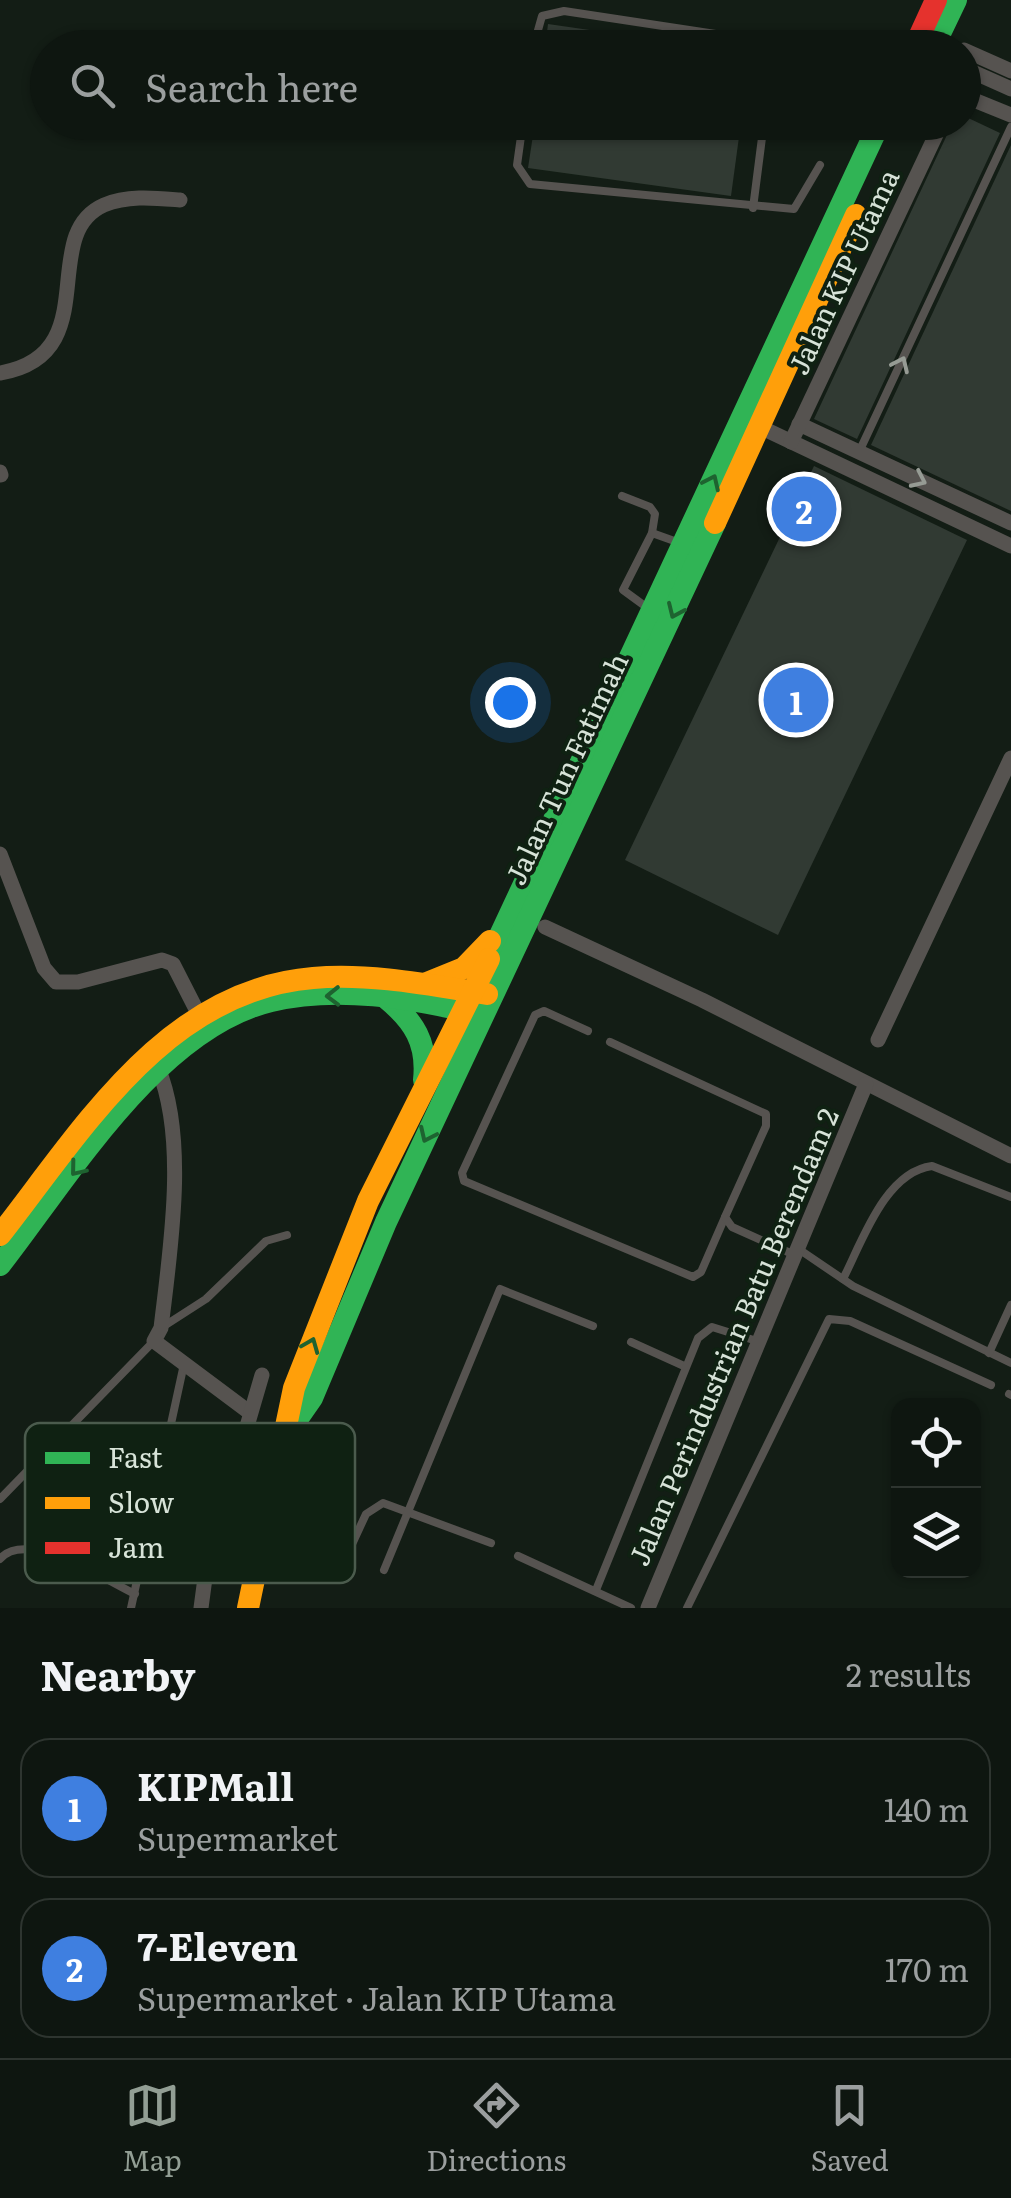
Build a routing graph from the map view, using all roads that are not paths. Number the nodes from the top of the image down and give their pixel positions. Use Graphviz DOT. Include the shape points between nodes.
graph roads {
  1 [pos="936,0"];
  2 [pos="956,0"];
  3 [pos="538,30"];
  4 [pos="690,30"];
  5 [pos="934,30"];
  6 [pos="940,30"];
  7 [pos="981,61"];
  8 [pos="1011,71"];
  9 [pos="981,76"];
  10 [pos="1011,89"];
  11 [pos="981,103"];
  12 [pos="1011,114"];
  13 [pos="1011,127"];
  14 [pos="520,140"];
  15 [pos="761,140"];
  16 [pos="872,140"];
  17 [pos="890,140"];
  18 [pos="934,140"];
  19 [pos="820,165"];
  20 [pos="180,200"];
  21 [pos="752,208"];
  22 [pos="0,373"];
  23 [pos="800,424"];
  24 [pos="758,426"];
  25 [pos="791,442"];
  26 [pos="859,452"];
  27 [pos="622,496"];
  28 [pos="1011,523"];
  29 [pos="652,534"];
  30 [pos="683,544"];
  31 [pos="1011,546"];
  32 [pos="653,612"];
  33 [pos="1011,758"];
  34 [pos="0,854"];
  35 [pos="552,872"];
  36 [pos="507,918"];
  37 [pos="545,927"];
  38 [pos="422,984"];
  39 [pos="386,998"];
  40 [pos="478,1003"];
  41 [pos="197,1011"];
  42 [pos="588,1032"];
  43 [pos="878,1040"];
  44 [pos="610,1042"];
  45 [pos="158,1068"];
  46 [pos="452,1083"];
  47 [pos="866,1084"];
  48 [pos="421,1093"];
  49 [pos="1011,1156"];
  50 [pos="1011,1196"];
  51 [pos="726,1216"];
  52 [pos="0,1235"];
  53 [pos="287,1235"];
  54 [pos="798,1253"];
  55 [pos="0,1265"];
  56 [pos="843,1279"];
  57 [pos="1011,1304"];
  58 [pos="593,1326"];
  59 [pos="158,1334"];
  60 [pos="631,1342"];
  61 [pos="760,1342"];
  62 [pos="989,1352"];
  63 [pos="1011,1363"];
  64 [pos="184,1364"];
  65 [pos="684,1366"];
  66 [pos="262,1375"];
  67 [pos="991,1386"];
  68 [pos="249,1412"];
  69 [pos="73,1423"];
  70 [pos="171,1423"];
  71 [pos="246,1423"];
  72 [pos="287,1423"];
  73 [pos="294,1423"];
  74 [pos="25,1473"];
  75 [pos="0,1499"];
  76 [pos="411,1510"];
  77 [pos="355,1542"];
  78 [pos="491,1544"];
  79 [pos="25,1547"];
  80 [pos="518,1556"];
  81 [pos="0,1559"];
  82 [pos="384,1570"];
  83 [pos="111,1583"];
  84 [pos="137,1583"];
  85 [pos="204,1583"];
  86 [pos="252,1583"];
  87 [pos="596,1590"];
  88 [pos="135,1594"];
  89 [pos="132,1608"];
  90 [pos="201,1608"];
  91 [pos="248,1608"];
  92 [pos="630,1608"];
  93 [pos="648,1608"];
  94 [pos="687,1608"];
  1 -- 5 [label="main road"];
  2 -- 6 [label="main road"];
  3 -- 4 [label="lane" via="542,16 564,11"];
  7 -- 8 [label="street"];
  9 -- 10 [label="street"];
  11 -- 12 [label="street"];
  26 -- 13 [label="lane, one-way"];
  14 -- 21 [label="lane" via="517,165 530,184"];
  15 -- 21 [label="lane"];
  30 -- 16 [label="main road, Jalan Tun Fatimah, one-way"];
  17 -- 24 [label="main road, Jalan Tun Fatimah"];
  18 -- 23 [label="street, Jalan KIP Utama"];
  19 -- 21 [label="lane" via="794,209"];
  20 -- 22 [label="street" via="121,200 86,217 76,234 54,343 42,356"];
  23 -- 25 [label="street, Jalan KIP Utama"];
  23 -- 26 [label="street"];
  24 -- 25 [label="street"];
  24 -- 35 [label="main road, Jalan Tun Fatimah, one-way"];
  25 -- 31 [label="street"];
  26 -- 28 [label="street, one-way"];
  27 -- 29 [label="lane" via="650,507"];
  29 -- 30 [label="lane"];
  29 -- 32 [label="lane" via="623,590"];
  30 -- 32 [label="main road, Jalan Tun Fatimah"];
  32 -- 36 [label="main road, Jalan Tun Fatimah"];
  33 -- 43 [label="street"];
  34 -- 41 [label="street" via="44,968 56,982 162,960 182,977"];
  35 -- 37 [label="main road"];
  35 -- 40 [label="main road, Jalan Tun Fatimah"];
  36 -- 38 [label="main road" via="464,968"];
  36 -- 40 [label="main road, Jalan Tun Fatimah"];
  37 -- 46 [label="main road" via="532,941 487,1040"];
  37 -- 47 [label="street"];
  38 -- 40 [label="main road"];
  38 -- 41 [label="main road" via="381,976 295,977"];
  39 -- 40 [label="main road"];
  39 -- 45 [label="main road, one-way" via="306,997 243,1010 188,1041"];
  39 -- 48 [label="main road" via="423,1038"];
  40 -- 46 [label="main road, Jalan Tun Fatimah"];
  40 -- 48 [label="main road, Jalan Tun Fatimah"];
  41 -- 52 [label="main road" via="146,1054"];
  42 -- 51 [label="lane" via="544,1011 535,1015 464,1181 692,1277 701,1272"];
  44 -- 51 [label="lane" via="766,1114"];
  45 -- 55 [label="main road, one-way"];
  45 -- 59 [label="street" via="171,1112 172,1198"];
  46 -- 73 [label="main road, Jalan Tun Fatimah, one-way" via="312,1398"];
  47 -- 49 [label="street"];
  47 -- 54 [label="street, Jalan Perindustrian Batu Berendam 2"];
  72 -- 48 [label="main road, Jalan Tun Fatimah, one-way" via="294,1388 368,1201"];
  50 -- 56 [label="lane" via="921,1167 902,1179 876,1215"];
  51 -- 54 [label="lane" via="732,1227"];
  53 -- 59 [label="lane" via="266,1241"];
  54 -- 56 [label="lane"];
  54 -- 61 [label="street, Jalan Perindustrian Batu Berendam 2"];
  56 -- 62 [label="lane"];
  57 -- 62 [label="lane"];
  58 -- 76 [label="lane" via="500,1289"];
  59 -- 64 [label="street"];
  59 -- 69 [label="lane"];
  60 -- 65 [label="lane"];
  61 -- 65 [label="lane" via="704,1329"];
  61 -- 93 [label="street, Jalan Perindustrian Batu Berendam 2"];
  62 -- 63 [label="lane"];
  64 -- 68 [label="street"];
  64 -- 70 [label="lane"];
  65 -- 87 [label="lane"];
  66 -- 68 [label="street"];
  67 -- 94 [label="lane" via="850,1320 829,1319"];
  68 -- 71 [label="street"];
  74 -- 75 [label="lane"];
  76 -- 77 [label="lane" via="374,1506"];
  76 -- 78 [label="lane"];
  76 -- 82 [label="lane"];
  79 -- 81 [label="lane"];
  80 -- 87 [label="lane"];
  83 -- 88 [label="lane"];
  84 -- 88 [label="lane"];
  85 -- 90 [label="street"];
  86 -- 91 [label="main road, Jalan Tun Fatimah"];
  87 -- 92 [label="lane"];
  88 -- 89 [label="lane"];
}
